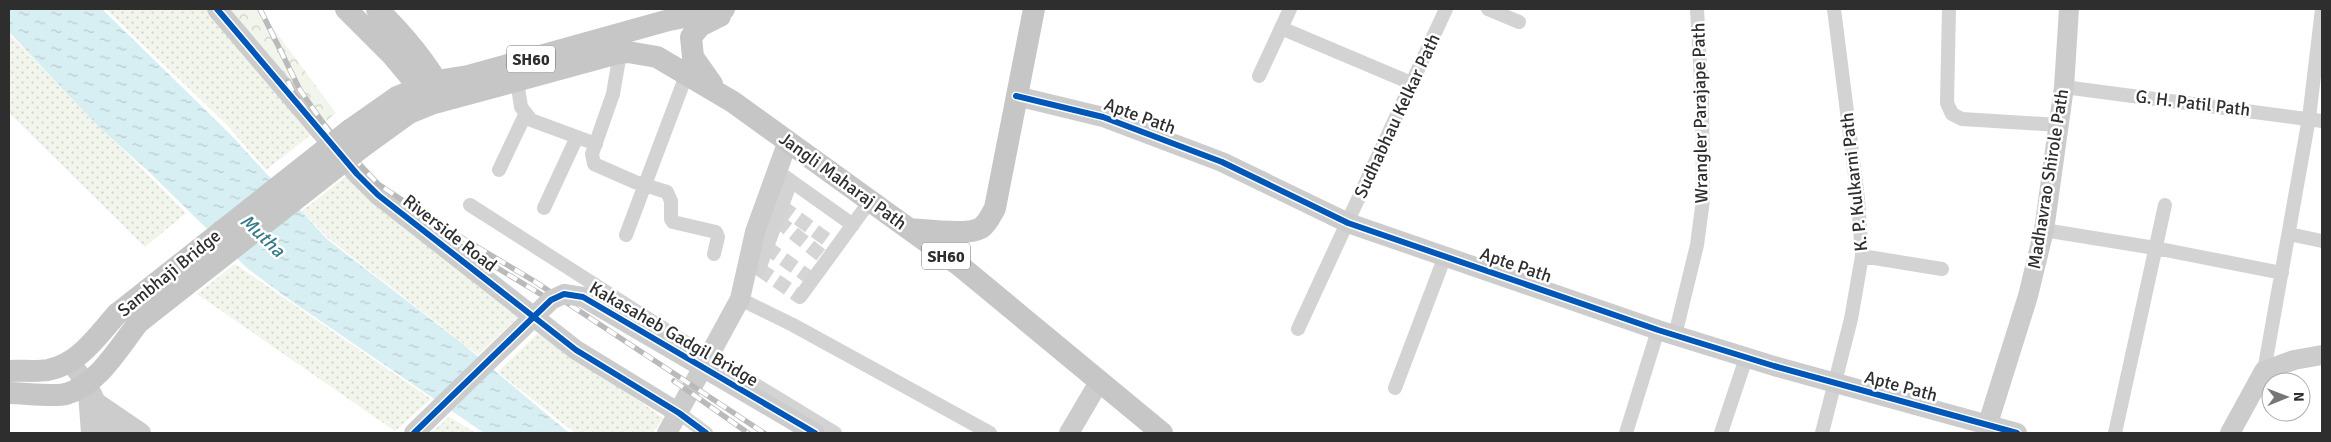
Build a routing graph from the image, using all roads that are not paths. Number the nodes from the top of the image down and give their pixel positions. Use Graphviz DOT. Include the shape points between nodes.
graph roads {
  1 [pos="217,9"];
  2 [pos="346,9"];
  3 [pos="377,9"];
  4 [pos="724,9"];
  5 [pos="735,9"];
  6 [pos="1034,9"];
  7 [pos="1290,9"];
  8 [pos="1446,9"];
  9 [pos="1488,9"];
  10 [pos="1697,9"];
  11 [pos="1834,9"];
  12 [pos="1949,9"];
  13 [pos="2069,9"];
  14 [pos="2322,9"];
  15 [pos="677,13"];
  16 [pos="1519,22"];
  17 [pos="1281,28"];
  18 [pos="400,47"];
  19 [pos="624,53"];
  20 [pos="683,71"];
  21 [pos="474,74"];
  22 [pos="1259,76"];
  23 [pos="517,81"];
  24 [pos="1411,83"];
  25 [pos="2064,87"];
  26 [pos="434,92"];
  27 [pos="719,92"];
  28 [pos="1016,96"];
  29 [pos="380,107"];
  30 [pos="525,115"];
  31 [pos="2316,119"];
  32 [pos="2059,125"];
  33 [pos="356,138"];
  34 [pos="577,138"];
  35 [pos="788,141"];
  36 [pos="596,144"];
  37 [pos="498,170"];
  38 [pos="784,176"];
  39 [pos="646,185"];
  40 [pos="870,201"];
  41 [pos="470,205"];
  42 [pos="2164,205"];
  43 [pos="544,208"];
  44 [pos="1348,223"];
  45 [pos="853,225"];
  46 [pos="910,229"];
  47 [pos="2044,230"];
  48 [pos="2289,234"];
  49 [pos="626,235"];
  50 [pos="2322,241"];
  51 [pos="2155,248"];
  52 [pos="714,254"];
  53 [pos="1445,256"];
  54 [pos="1862,256"];
  55 [pos="1942,269"];
  56 [pos="759,270"];
  57 [pos="2282,272"];
  58 [pos="800,297"];
  59 [pos="740,299"];
  60 [pos="1298,330"];
  61 [pos="1666,332"];
  62 [pos="2322,355"];
  63 [pos="710,356"];
  64 [pos="1746,358"];
  65 [pos="70,362"];
  66 [pos="9,371"];
  67 [pos="2264,371"];
  68 [pos="1099,382"];
  69 [pos="1836,384"];
  70 [pos="1396,388"];
  71 [pos="9,393"];
  72 [pos="92,393"];
  73 [pos="673,423"];
  74 [pos="966,428"];
  75 [pos="1986,429"];
  76 [pos="91,433"];
  77 [pos="111,433"];
  78 [pos="141,433"];
  79 [pos="414,433"];
  80 [pos="706,433"];
  81 [pos="815,433"];
  82 [pos="835,433"];
  83 [pos="990,433"];
  84 [pos="1069,433"];
  85 [pos="1162,433"];
  86 [pos="1629,433"];
  87 [pos="1721,433"];
  88 [pos="1822,433"];
  89 [pos="2016,433"];
  90 [pos="2115,433"];
  91 [pos="2230,433"];
  1 -- 73 [label="street, Riverside Road" via="378,195"];
  2 -- 18 [label="main road"];
  3 -- 18 [label="main road"];
  4 -- 15 [label="main road, SH60"];
  5 -- 27 [label="main road" via="700,26 691,36 693,57"];
  6 -- 28 [label="main road"];
  7 -- 17 [label="street"];
  8 -- 24 [label="street, Sudhabhau Kelkar Path"];
  9 -- 16 [label="street"];
  10 -- 61 [label="street, Wrangler Parajape Path" via="1703,200 1697,245"];
  11 -- 54 [label="street, K. P. Kulkarni Path"];
  12 -- 32 [label="street" via="1947,103 1952,114 1962,119"];
  13 -- 25 [label="street, Madhavrao Shirole Path"];
  14 -- 31 [label="street"];
  15 -- 21 [label="main road, SH60"];
  17 -- 22 [label="street"];
  17 -- 24 [label="street"];
  18 -- 21 [label="main road"];
  18 -- 26 [label="main road"];
  18 -- 29 [label="main road" via="394,77"];
  19 -- 20 [label="main road, SH60" via="657,57"];
  19 -- 23 [label="main road, SH60"];
  19 -- 36 [label="street"];
  20 -- 27 [label="main road, Jangli Maharaj Path / SH60"];
  20 -- 39 [label="street"];
  21 -- 26 [label="main road, SH60"];
  23 -- 26 [label="main road, SH60"];
  23 -- 30 [label="street"];
  24 -- 44 [label="street, Sudhabhau Kelkar Path"];
  25 -- 31 [label="street, G. H. Patil Path"];
  25 -- 32 [label="street, Madhavrao Shirole Path"];
  26 -- 29 [label="main road, Sambhaji Bridge" via="397,97"];
  26 -- 33 [label="main road, Sambhaji Bridge" via="409,113"];
  27 -- 35 [label="main road, Jangli Maharaj Path / SH60"];
  28 -- 44 [label="street, Apte Path" via="1103,117 1168,141 1222,162"];
  28 -- 46 [label="main road" via="995,208 987,223 980,229 963,231"];
  29 -- 33 [label="main road, Sambhaji Bridge"];
  30 -- 34 [label="street"];
  30 -- 37 [label="street"];
  31 -- 48 [label="street"];
  32 -- 47 [label="street, Madhavrao Shirole Path"];
  33 -- 65 [label="main road, Sambhaji Bridge, bridge" via="117,314"];
  33 -- 72 [label="main road, Sambhaji Bridge, bridge" via="139,322 103,368"];
  34 -- 36 [label="street"];
  34 -- 43 [label="street"];
  35 -- 38 [label="street"];
  35 -- 40 [label="main road, Jangli Maharaj Path / SH60"];
  36 -- 39 [label="street" via="592,154 594,164"];
  38 -- 45 [label="street"];
  38 -- 56 [label="street"];
  38 -- 59 [label="street" via="755,232"];
  39 -- 49 [label="street"];
  39 -- 52 [label="street" via="662,189 669,195 670,219 674,222 716,232"];
  40 -- 45 [label="street"];
  40 -- 46 [label="main road, Jangli Maharaj Path / SH60"];
  41 -- 63 [label="street"];
  42 -- 51 [label="street"];
  44 -- 53 [label="street, Apte Path"];
  44 -- 60 [label="street, Sudhabhau Kelkar Path"];
  45 -- 58 [label="street"];
  46 -- 68 [label="main road, Jangli Maharaj Path / SH60" via="959,265"];
  47 -- 51 [label="street"];
  47 -- 75 [label="street, Madhavrao Shirole Path" via="2028,296"];
  48 -- 50 [label="street"];
  48 -- 57 [label="street"];
  51 -- 57 [label="street"];
  51 -- 90 [label="street"];
  53 -- 61 [label="street, Apte Path"];
  53 -- 70 [label="street"];
  54 -- 55 [label="street"];
  54 -- 69 [label="street, K. P. Kulkarni Path"];
  57 -- 67 [label="street"];
  59 -- 63 [label="street"];
  59 -- 74 [label="street" via="836,341"];
  61 -- 64 [label="street, Apte Path"];
  61 -- 86 [label="street, Wrangler Parajape Path"];
  62 -- 67 [label="street" via="2294,360"];
  63 -- 73 [label="street"];
  63 -- 82 [label="street"];
  64 -- 69 [label="street, Apte Path"];
  64 -- 87 [label="street"];
  65 -- 66 [label="main road" via="46,370"];
  65 -- 72 [label="street"];
  67 -- 91 [label="street"];
  68 -- 84 [label="street"];
  68 -- 85 [label="main road, Jangli Maharaj Path / SH60"];
  69 -- 75 [label="street, Apte Path"];
  69 -- 88 [label="street, K. P. Kulkarni Path"];
  71 -- 72 [label="main road"];
  72 -- 76 [label="street"];
  72 -- 77 [label="street"];
  72 -- 78 [label="street"];
  73 -- 80 [label="street, Riverside Road"];
  74 -- 83 [label="street"];
  75 -- 89 [label="street, Apte Path"];
  79 -- 81 [label="street, Kakasaheb Gadgil Bridge, bridge" via="551,300 564,294 583,297"];
}
